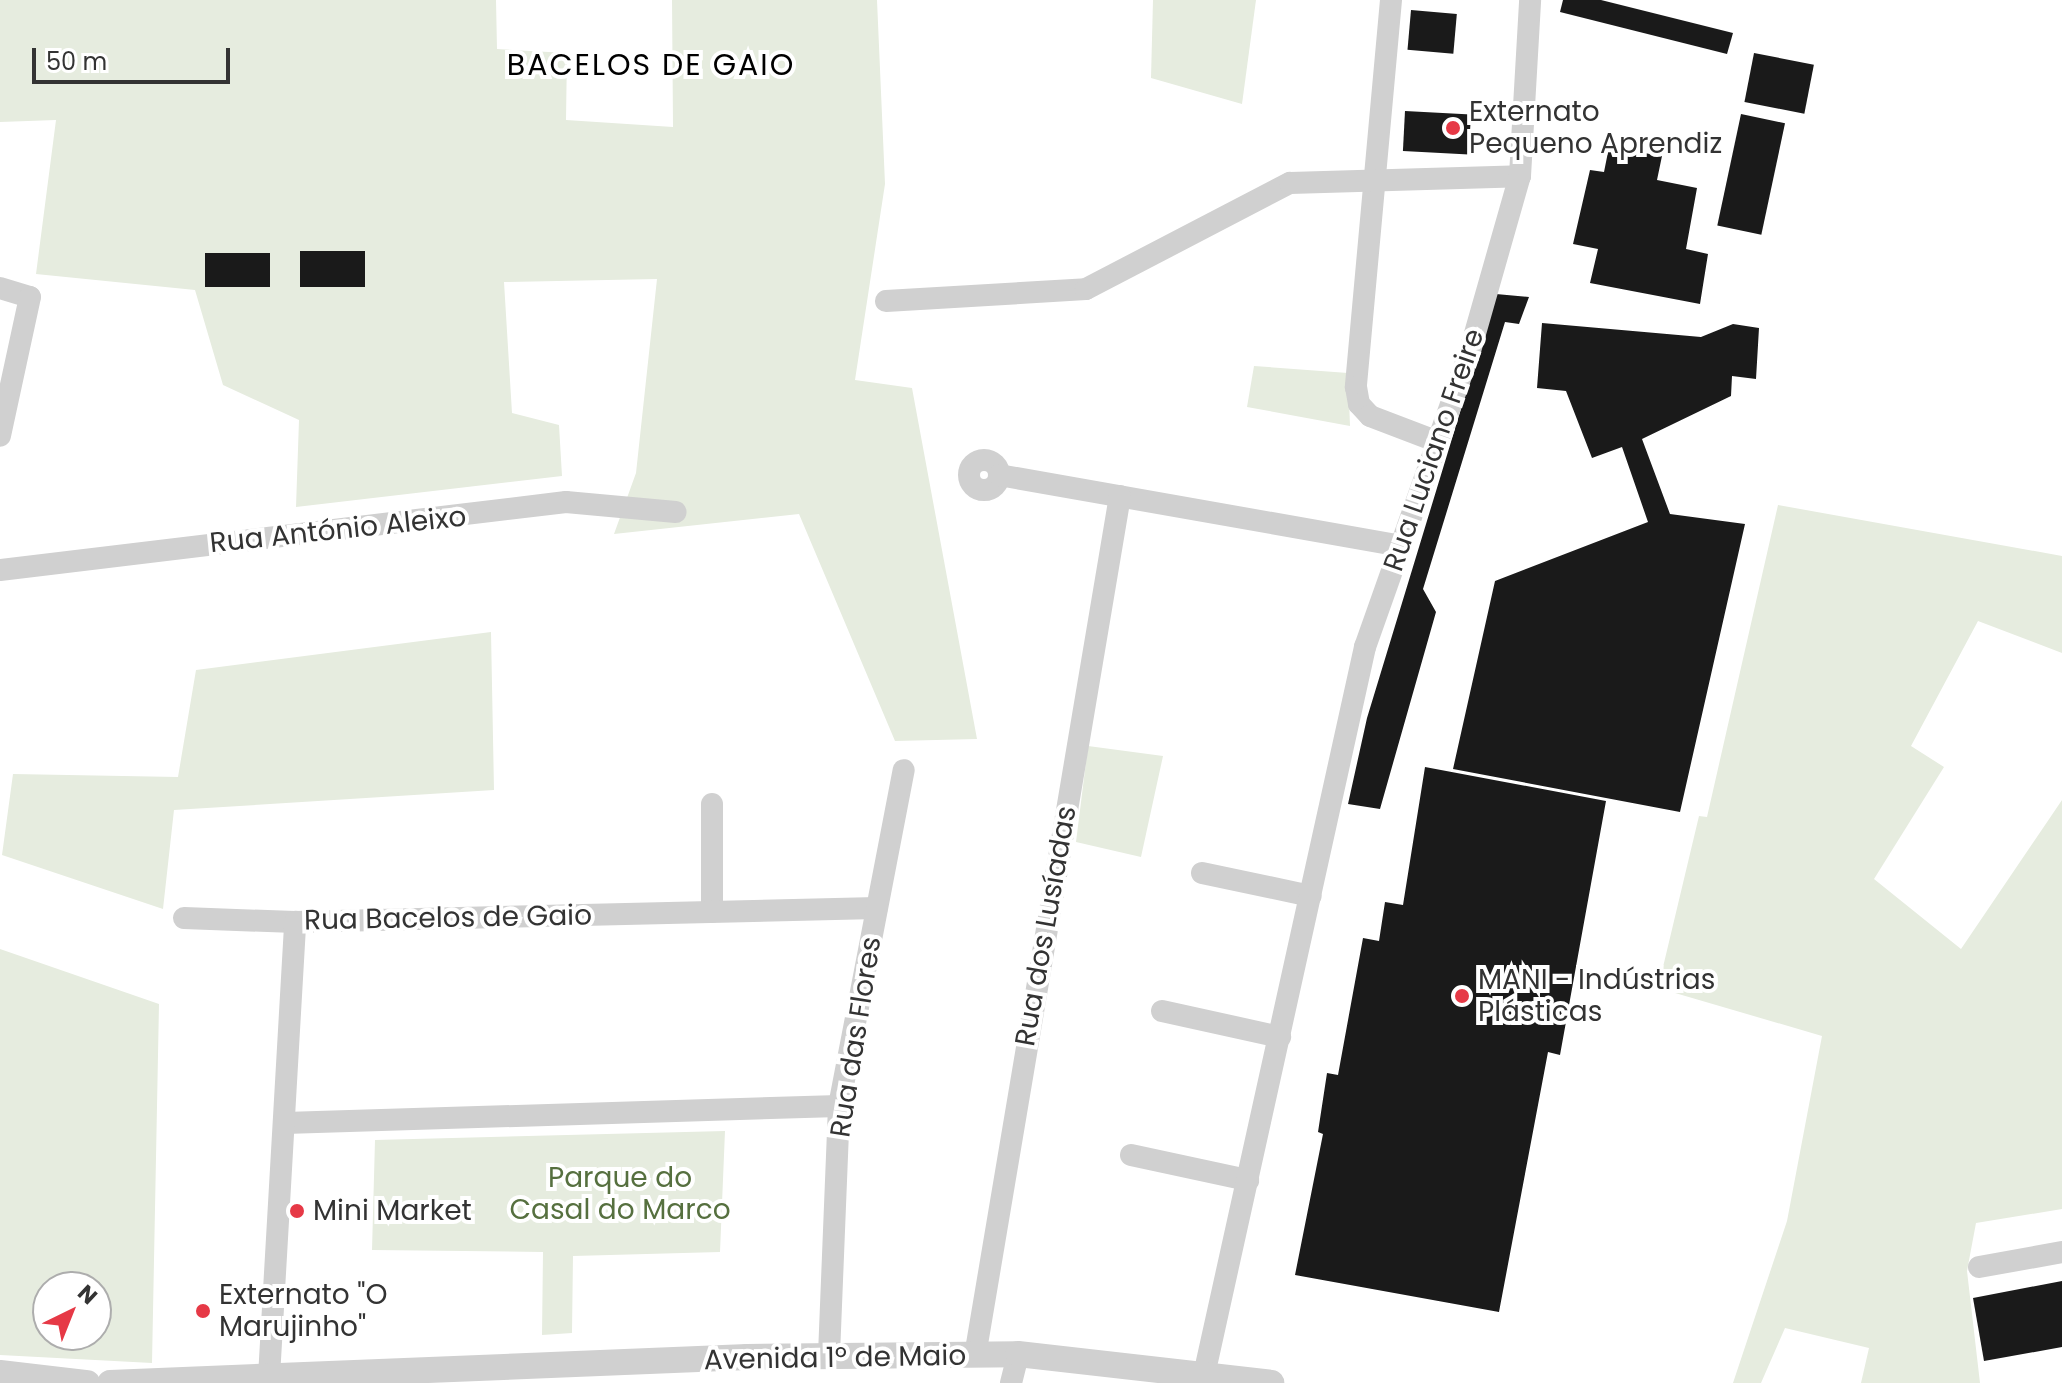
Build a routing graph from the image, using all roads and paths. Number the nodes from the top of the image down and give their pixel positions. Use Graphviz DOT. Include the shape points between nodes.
graph roads {
  1 [pos="1391,0"];
  2 [pos="1530,0"];
  3 [pos="1520,176"];
  4 [pos="1376,179"];
  5 [pos="0,288"];
  6 [pos="886,301"];
  7 [pos="0,436"];
  8 [pos="1438,442"];
  9 [pos="999,475"];
  10 [pos="1120,496"];
  11 [pos="676,512"];
  12 [pos="1401,546"];
  13 [pos="0,570"];
  14 [pos="904,770"];
  15 [pos="712,804"];
  16 [pos="1202,873"];
  17 [pos="1311,896"];
  18 [pos="877,908"];
  19 [pos="712,912"];
  20 [pos="184,918"];
  21 [pos="295,922"];
  22 [pos="1162,1011"];
  23 [pos="1280,1037"];
  24 [pos="839,1106"];
  25 [pos="285,1123"];
  26 [pos="1131,1155"];
  27 [pos="1248,1180"];
  28 [pos="2062,1252"];
  29 [pos="1979,1267"];
  30 [pos="1018,1354"];
  31 [pos="829,1355"];
  32 [pos="975,1356"];
  33 [pos="0,1373"];
  34 [pos="1204,1375"];
  35 [pos="269,1377"];
  36 [pos="87,1383"];
  37 [pos="110,1383"];
  38 [pos="150,1383"];
  39 [pos="1011,1383"];
  40 [pos="1271,1383"];
  1 -- 4 [label="street"];
  2 -- 3 [label="street, Rua Luciano Freire"];
  3 -- 4 [label="street"];
  3 -- 8 [label="street, Rua Luciano Freire"];
  4 -- 6 [label="street" via="1290,183 1086,289"];
  4 -- 8 [label="street" via="1359,404 1391,428"];
  5 -- 7 [label="street" via="30,297"];
  8 -- 12 [label="street, Rua Luciano Freire"];
  9 -- 10 [label="street"];
  10 -- 12 [label="street"];
  10 -- 32 [label="street, Rua dos Lusíadas"];
  11 -- 13 [label="street, Rua António Aleixo" via="566,502"];
  12 -- 17 [label="street, Rua Luciano Freire" via="1365,647"];
  14 -- 18 [label="street, Rua das Flores"];
  15 -- 19 [label="street"];
  16 -- 17 [label="street"];
  17 -- 23 [label="street, Rua Luciano Freire"];
  18 -- 19 [label="street, Rua Bacelos de Gaio"];
  18 -- 24 [label="street, Rua das Flores"];
  19 -- 21 [label="street, Rua Bacelos de Gaio"];
  20 -- 21 [label="street, Rua Bacelos de Gaio"];
  21 -- 25 [label="street"];
  22 -- 23 [label="street"];
  23 -- 27 [label="street, Rua Luciano Freire"];
  24 -- 25 [label="street"];
  24 -- 31 [label="street, Rua das Flores"];
  25 -- 35 [label="street"];
  26 -- 27 [label="street"];
  27 -- 34 [label="street, Rua Luciano Freire"];
  28 -- 29 [label="street"];
  30 -- 32 [label="street, Avenida 1º de Maio"];
  30 -- 34 [label="street, Avenida 1º de Maio"];
  30 -- 39 [label="street"];
  31 -- 32 [label="street, Avenida 1º de Maio"];
  31 -- 35 [label="street, Avenida 1º de Maio"];
  33 -- 36 [label="street"];
  34 -- 40 [label="street, Avenida 1º de Maio"];
  35 -- 38 [label="street, Avenida 1º de Maio"];
  37 -- 38 [label="street, Avenida 1º de Maio"];
}
